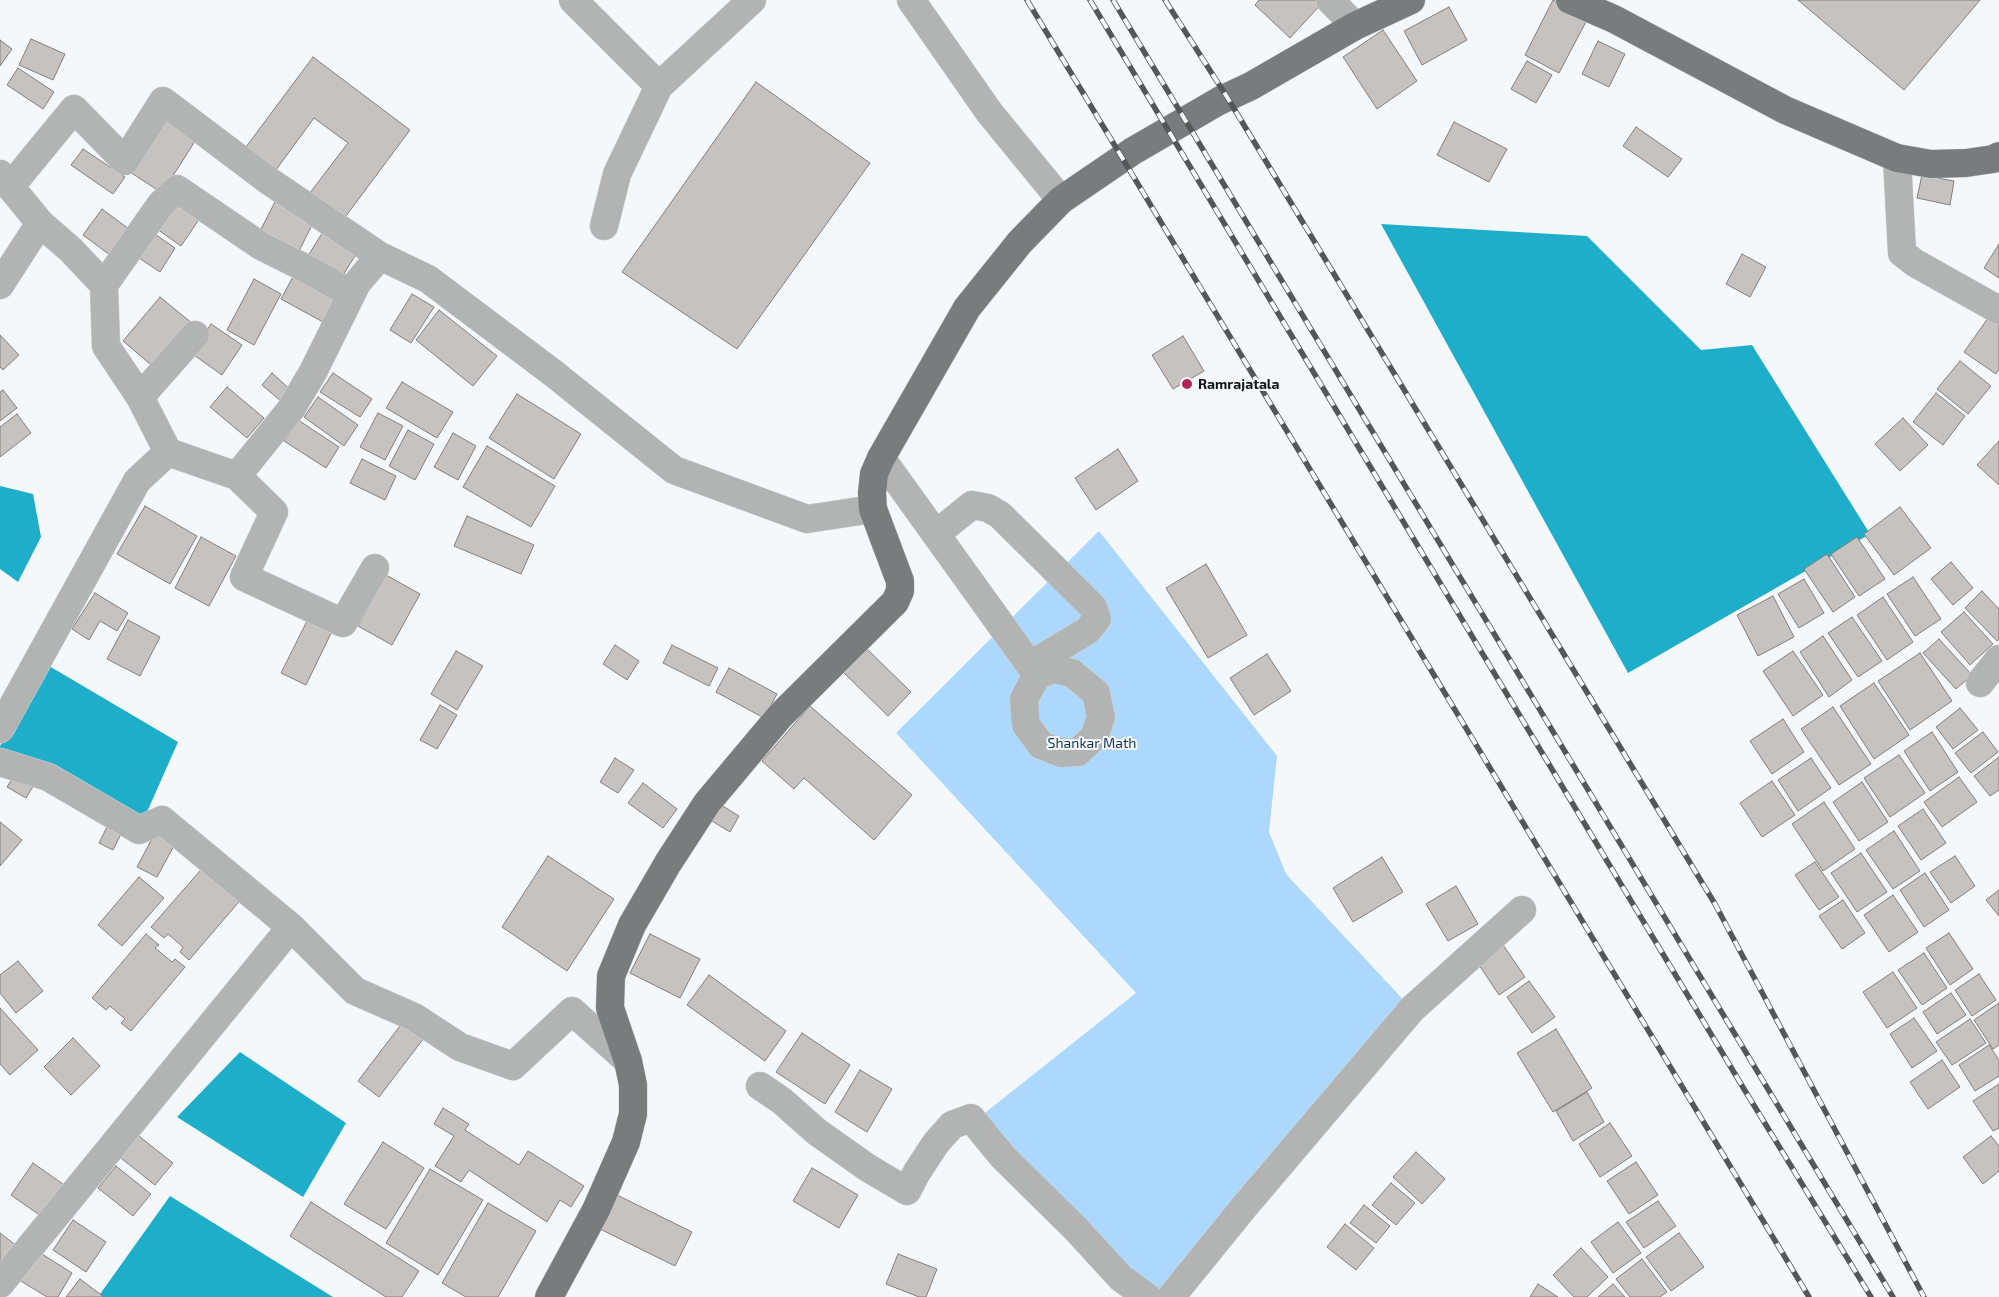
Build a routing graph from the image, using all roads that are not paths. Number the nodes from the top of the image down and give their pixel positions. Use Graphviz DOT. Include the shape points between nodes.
graph roads {
  1 [pos="573,0"];
  2 [pos="752,0"];
  3 [pos="911,0"];
  4 [pos="1330,0"];
  5 [pos="1411,0"];
  6 [pos="1570,0"];
  7 [pos="1355,26"];
  8 [pos="659,86"];
  9 [pos="1999,156"];
  10 [pos="1897,158"];
  11 [pos="5,181"];
  12 [pos="1061,200"];
  13 [pos="40,223"];
  14 [pos="604,226"];
  15 [pos="380,256"];
  16 [pos="0,284"];
  17 [pos="104,285"];
  18 [pos="351,294"];
  19 [pos="1999,310"];
  20 [pos="195,335"];
  21 [pos="140,397"];
  22 [pos="168,452"];
  23 [pos="881,458"];
  24 [pos="237,476"];
  25 [pos="872,510"];
  26 [pos="936,534"];
  27 [pos="375,568"];
  28 [pos="1999,659"];
  29 [pos="1980,683"];
  30 [pos="0,729"];
  31 [pos="0,762"];
  32 [pos="1522,910"];
  33 [pos="291,927"];
  34 [pos="628,1061"];
  35 [pos="760,1086"];
  36 [pos="0,1284"];
  37 [pos="0,1289"];
  38 [pos="10,1297"];
  39 [pos="549,1297"];
  40 [pos="1147,1297"];
  41 [pos="1171,1297"];
  1 -- 8 [label="street"];
  2 -- 8 [label="street"];
  3 -- 12 [label="street" via="989,112"];
  4 -- 7 [label="street"];
  5 -- 7 [label="main road"];
  6 -- 10 [label="main road" via="1614,19 1785,110"];
  7 -- 12 [label="main road" via="1133,150"];
  8 -- 14 [label="street" via="617,174"];
  9 -- 10 [label="main road" via="1993,160 1931,164"];
  10 -- 19 [label="street" via="1902,253"];
  11 -- 13 [label="street"];
  11 -- 15 [label="street" via="74,109 124,161 163,101 269,181"];
  12 -- 23 [label="main road" via="1020,242 967,308"];
  13 -- 16 [label="street"];
  13 -- 17 [label="street" via="72,250"];
  15 -- 18 [label="street" via="356,283"];
  15 -- 25 [label="street" via="428,279 674,470 807,519"];
  17 -- 18 [label="street" via="161,204 177,189 261,246"];
  17 -- 21 [label="street" via="106,346"];
  18 -- 24 [label="street" via="291,409"];
  20 -- 21 [label="street"];
  21 -- 22 [label="street"];
  22 -- 24 [label="street"];
  22 -- 30 [label="street" via="137,481"];
  23 -- 25 [label="main road" via="874,474"];
  23 -- 26 [label="street"];
  24 -- 27 [label="street" via="274,512 244,577 343,623"];
  25 -- 34 [label="main road" via="898,572 900,591 895,602 780,716 707,803 632,925 611,976 610,1008"];
  26 -- 26 [label="street" via="1034,670 1087,631 1097,619 1093,607 1000,515 988,508 972,505"];
  28 -- 29 [label="street"];
  31 -- 33 [label="street" via="48,777 139,830 162,820"];
  32 -- 41 [label="street" via="1412,1009"];
  33 -- 34 [label="street" via="355,991 414,1017 460,1047 513,1066 572,1011"];
  33 -- 36 [label="street"];
  34 -- 39 [label="main road" via="633,1085 633,1114 626,1142 596,1210"];
  35 -- 40 [label="street" via="817,1132 907,1191 936,1143 952,1125 971,1118 1004,1157 1121,1278"];
  37 -- 38 [label="street"];
}
